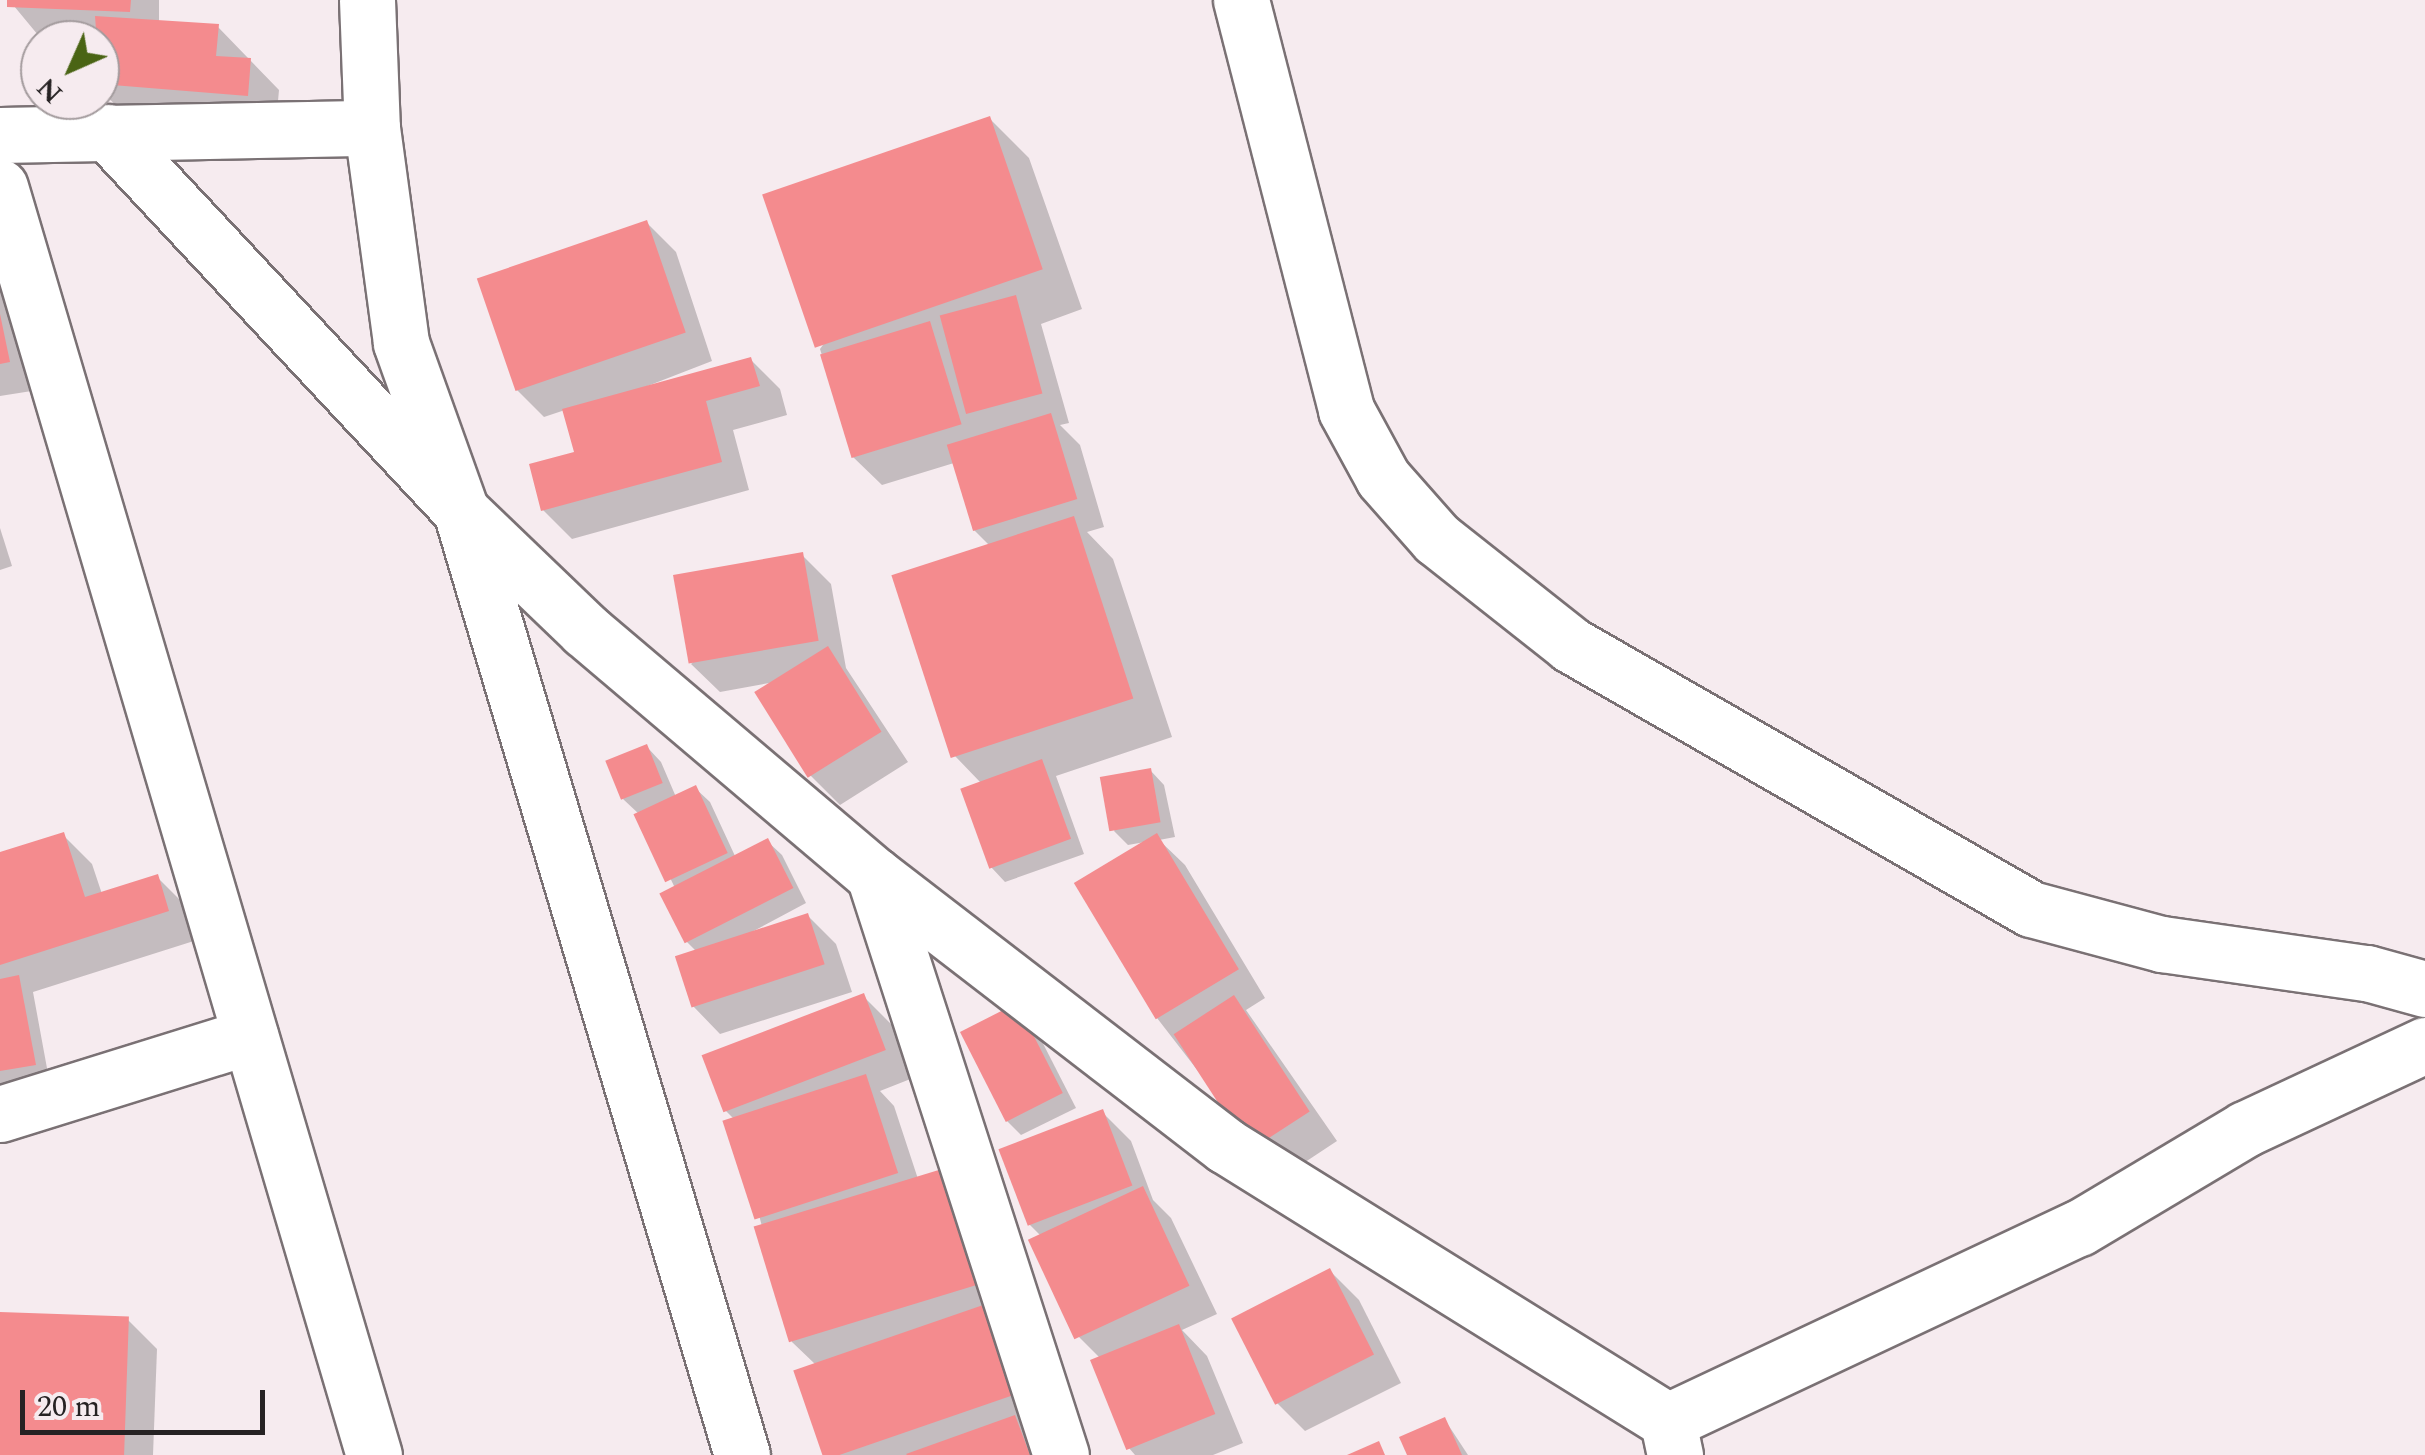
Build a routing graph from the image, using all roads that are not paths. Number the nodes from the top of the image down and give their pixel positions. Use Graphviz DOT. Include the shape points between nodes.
graph roads {
  1 [pos="367,0"];
  2 [pos="1241,0"];
  3 [pos="372,128"];
  4 [pos="107,132"];
  5 [pos="0,135"];
  6 [pos="0,186"];
  7 [pos="461,512"];
  8 [pos="874,875"];
  9 [pos="2425,989"];
  10 [pos="250,1036"];
  11 [pos="2425,1045"];
  12 [pos="0,1114"];
  13 [pos="1672,1438"];
  14 [pos="374,1455"];
  15 [pos="742,1455"];
  16 [pos="1061,1455"];
  1 -- 3 [label="street"];
  2 -- 9 [label="street" via="1346,410 1383,478 1436,540 1570,644 2031,910 2162,944 2368,973"];
  3 -- 4 [label="street"];
  3 -- 7 [label="street" via="401,343"];
  4 -- 5 [label="street"];
  4 -- 7 [label="street"];
  6 -- 10 [label="street"];
  7 -- 8 [label="street" via="585,630"];
  7 -- 15 [label="street"];
  8 -- 13 [label="street" via="1226,1146"];
  8 -- 16 [label="street"];
  10 -- 12 [label="street"];
  10 -- 14 [label="street"];
  11 -- 13 [label="street" via="2245,1129 2079,1228"];
}
